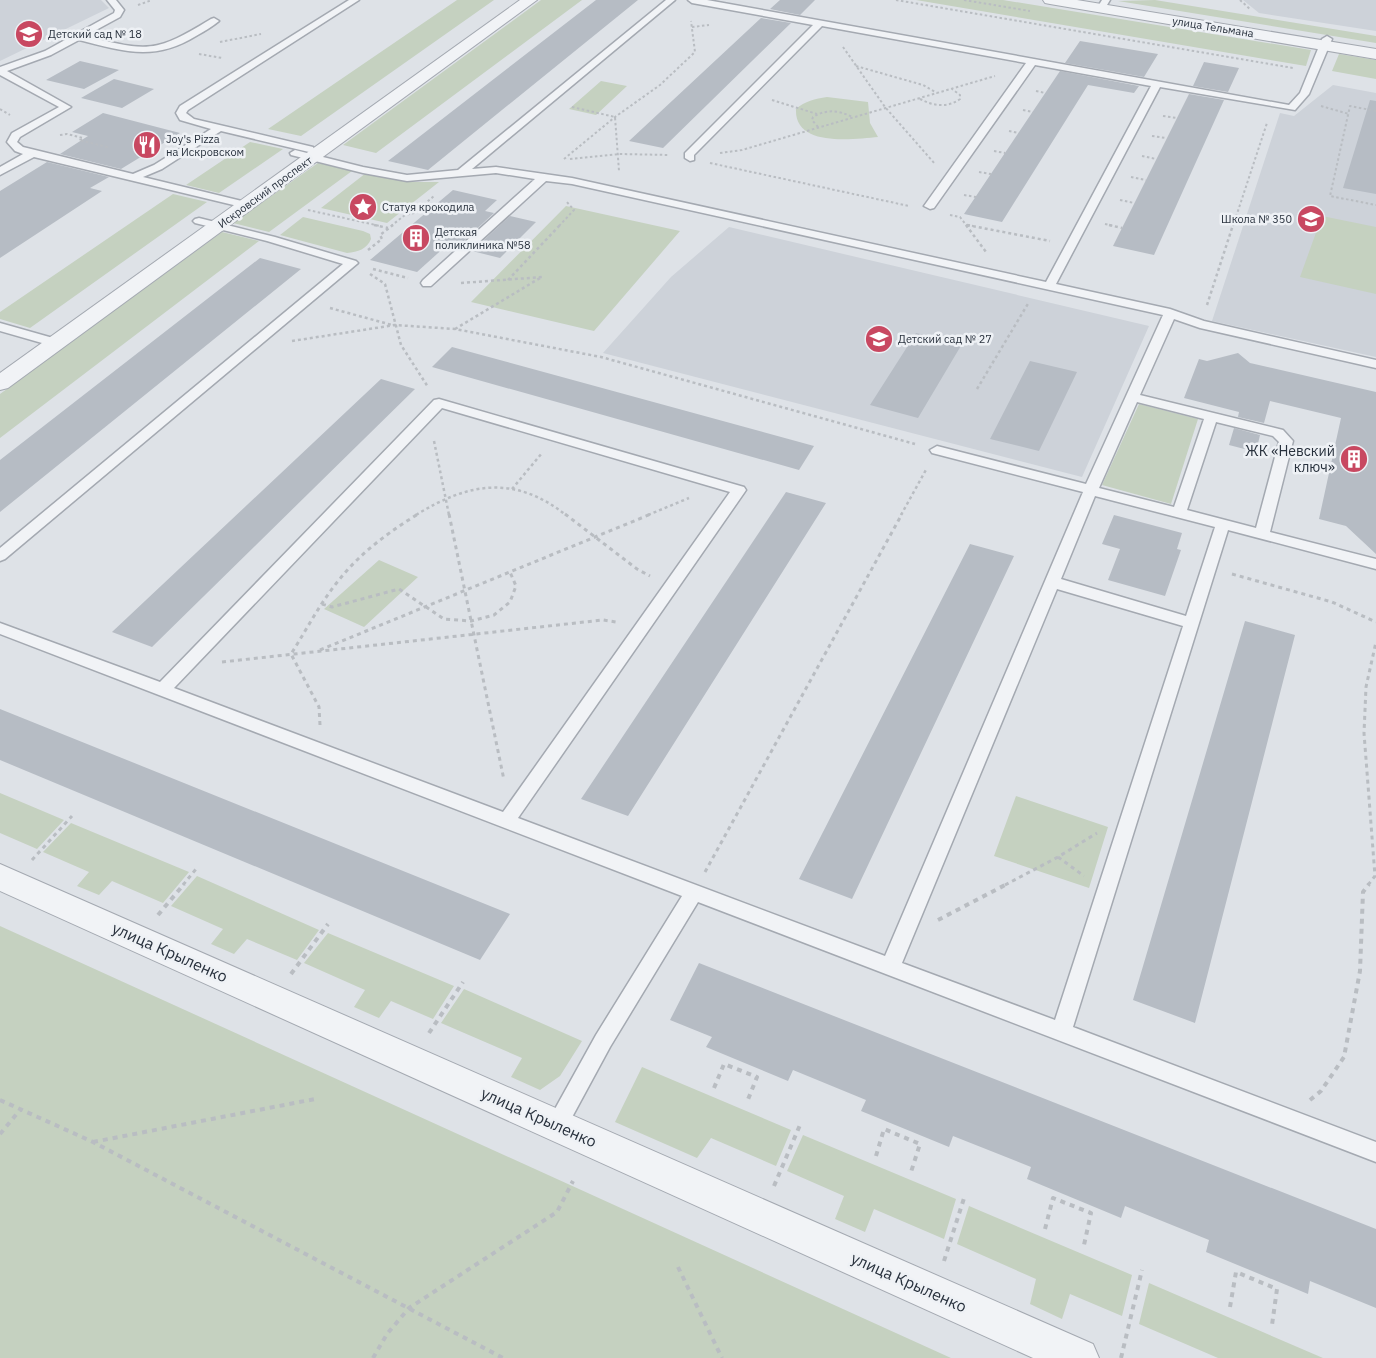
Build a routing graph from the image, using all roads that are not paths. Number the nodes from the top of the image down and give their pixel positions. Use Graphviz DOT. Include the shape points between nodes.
graph roads {
  1 [pos="111,0"];
  2 [pos="355,0"];
  3 [pos="510,0"];
  4 [pos="530,0"];
  5 [pos="671,0"];
  6 [pos="692,0"];
  7 [pos="1050,0"];
  8 [pos="1102,3"];
  9 [pos="214,21"];
  10 [pos="823,24"];
  11 [pos="78,37"];
  12 [pos="1326,42"];
  13 [pos="1376,47"];
  14 [pos="1376,54"];
  15 [pos="1031,64"];
  16 [pos="0,71"];
  17 [pos="1157,84"];
  18 [pos="219,128"];
  19 [pos="308,152"];
  20 [pos="32,153"];
  21 [pos="690,156"];
  22 [pos="0,172"];
  23 [pos="462,172"];
  24 [pos="545,176"];
  25 [pos="134,178"];
  26 [pos="237,203"];
  27 [pos="930,206"];
  28 [pos="199,220"];
  29 [pos="219,225"];
  30 [pos="427,283"];
  31 [pos="1043,286"];
  32 [pos="1170,313"];
  33 [pos="0,327"];
  34 [pos="36,336"];
  35 [pos="56,343"];
  36 [pos="0,362"];
  37 [pos="1376,364"];
  38 [pos="0,383"];
  39 [pos="1132,397"];
  40 [pos="1211,416"];
  41 [pos="937,450"];
  42 [pos="1090,489"];
  43 [pos="1179,512"];
  44 [pos="1223,524"];
  45 [pos="1262,534"];
  46 [pos="0,556"];
  47 [pos="1376,564"];
  48 [pos="1052,582"];
  49 [pos="1192,623"];
  50 [pos="0,628"];
  51 [pos="162,690"];
  52 [pos="506,821"];
  53 [pos="6,879"];
  54 [pos="694,892"];
  55 [pos="890,967"];
  56 [pos="1061,1032"];
  57 [pos="557,1125"];
  58 [pos="1376,1152"];
  59 [pos="1079,1358"];
  1 -- 11 [label="lane" via="120,10 117,15"];
  2 -- 18 [label="lane" via="184,108 181,113 191,121"];
  3 -- 19 [label="street, Искровский проспект"];
  4 -- 19 [label="street, Искровский проспект"];
  5 -- 23 [label="lane"];
  6 -- 10 [label="lane"];
  7 -- 8 [label="street, улица Тельмана"];
  8 -- 12 [label="street, улица Тельмана"];
  9 -- 11 [label="lane" via="175,46 159,49 134,50"];
  10 -- 15 [label="lane"];
  10 -- 21 [label="lane"];
  11 -- 16 [label="lane" via="48,53"];
  12 -- 13 [label="street, улица Тельмана"];
  12 -- 14 [label="street, улица Тельмана"];
  12 -- 17 [label="lane" via="1304,94 1291,108"];
  15 -- 17 [label="lane"];
  15 -- 27 [label="lane"];
  16 -- 20 [label="lane" via="66,107 16,135 12,142 18,149"];
  17 -- 31 [label="lane" via="1071,245"];
  18 -- 19 [label="lane"];
  18 -- 25 [label="lane" via="158,167"];
  19 -- 23 [label="lane" via="363,170 407,178"];
  19 -- 26 [label="street, Искровский проспект"];
  20 -- 22 [label="lane"];
  20 -- 25 [label="lane"];
  23 -- 24 [label="lane" via="496,170"];
  24 -- 30 [label="lane"];
  24 -- 31 [label="lane"];
  25 -- 26 [label="lane"];
  26 -- 28 [label="street, Искровский проспект"];
  26 -- 29 [label="street, Искровский проспект"];
  28 -- 29 [label="lane"];
  28 -- 34 [label="street, Искровский проспект"];
  29 -- 35 [label="street, Искровский проспект"];
  29 -- 46 [label="lane" via="352,263"];
  31 -- 32 [label="lane"];
  32 -- 37 [label="lane" via="1200,324"];
  32 -- 39 [label="lane"];
  33 -- 34 [label="lane"];
  34 -- 35 [label="lane"];
  34 -- 36 [label="street, Искровский проспект"];
  35 -- 38 [label="street, Искровский проспект"];
  39 -- 40 [label="lane"];
  39 -- 42 [label="lane"];
  40 -- 43 [label="lane"];
  40 -- 45 [label="lane" via="1278,433 1286,441"];
  41 -- 42 [label="lane"];
  42 -- 43 [label="lane"];
  42 -- 48 [label="lane"];
  43 -- 44 [label="lane"];
  44 -- 45 [label="lane"];
  44 -- 49 [label="lane"];
  45 -- 47 [label="lane"];
  48 -- 49 [label="lane"];
  48 -- 55 [label="lane"];
  49 -- 56 [label="lane"];
  50 -- 51 [label="lane"];
  51 -- 52 [label="lane"];
  51 -- 52 [label="lane" via="433,409 556,437 739,490"];
  52 -- 54 [label="lane"];
  53 -- 57 [label="street, улица Крыленко"];
  54 -- 55 [label="lane"];
  54 -- 57 [label="lane" via="603,1041"];
  55 -- 56 [label="lane"];
  56 -- 58 [label="lane"];
  57 -- 59 [label="street, улица Крыленко"];
}
